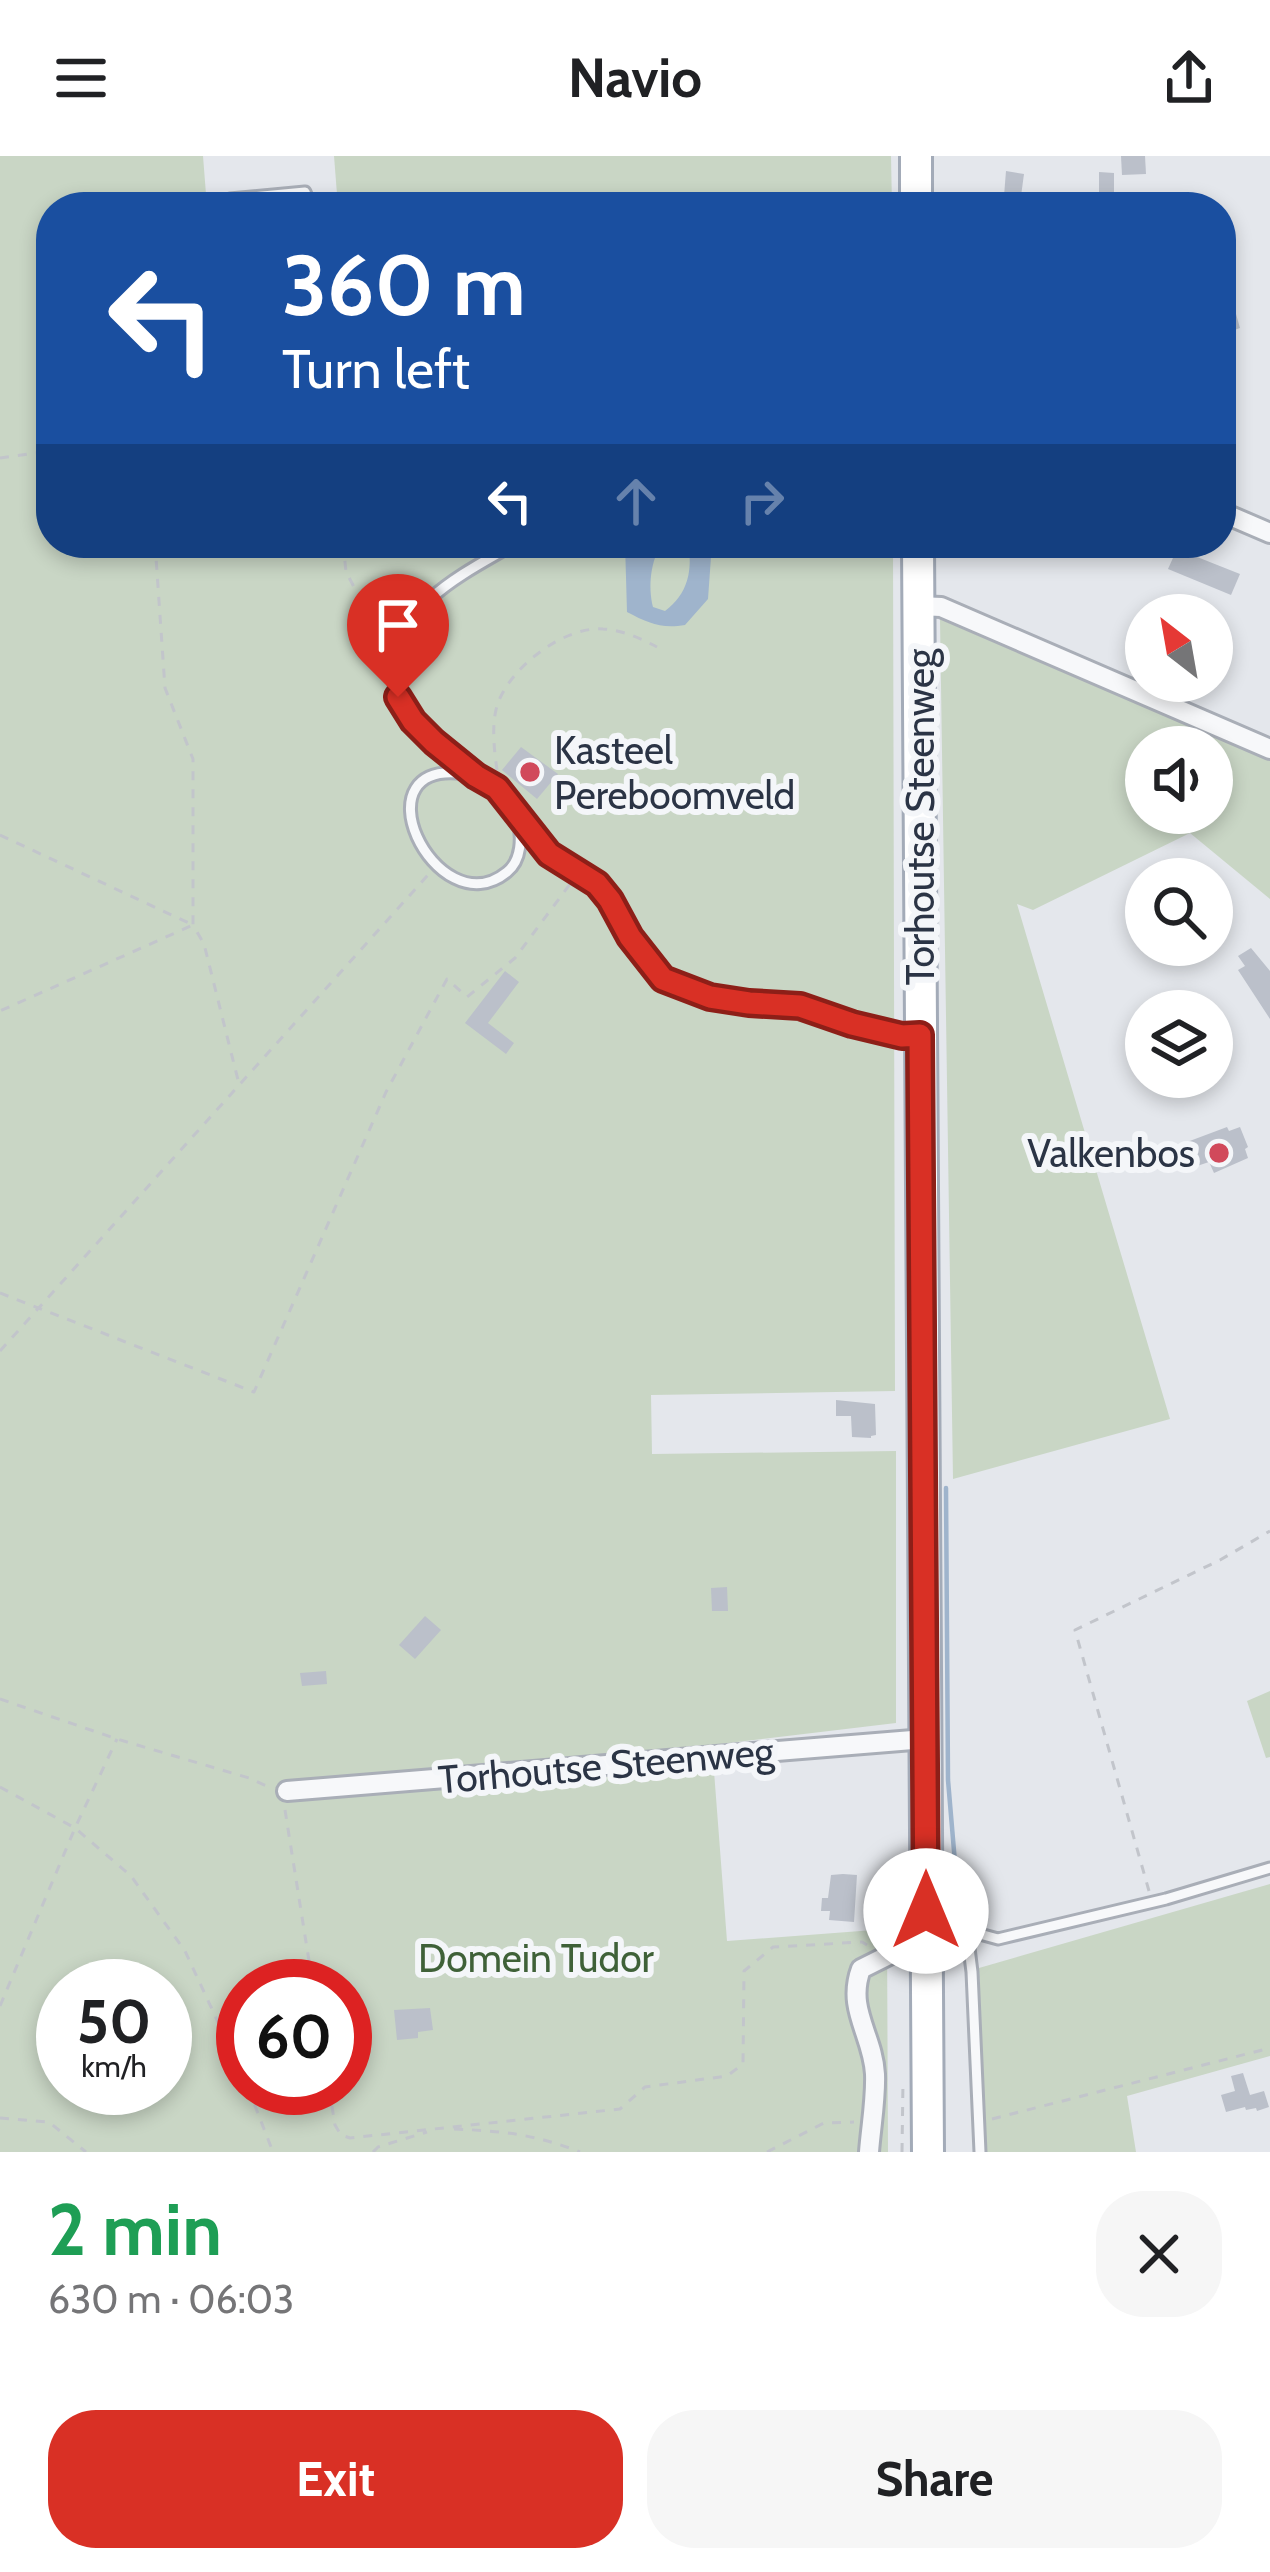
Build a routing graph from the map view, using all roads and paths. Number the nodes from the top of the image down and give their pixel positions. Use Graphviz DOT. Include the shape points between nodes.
graph roads {
  1 [pos="916,156"];
  2 [pos="916,192"];
  3 [pos="36,453"];
  4 [pos="0,458"];
  5 [pos="1236,518"];
  6 [pos="1270,532"];
  7 [pos="156,558"];
  8 [pos="345,558"];
  9 [pos="491,558"];
  10 [pos="918,558"];
  11 [pos="439,590"];
  12 [pos="919,606"];
  13 [pos="657,647"];
  14 [pos="1270,749"];
  15 [pos="476,776"];
  16 [pos="498,776"];
  17 [pos="515,809"];
  18 [pos="0,835"];
  19 [pos="437,866"];
  20 [pos="579,872"];
  21 [pos="193,925"];
  22 [pos="0,1011"];
  23 [pos="920,1035"];
  24 [pos="239,1084"];
  25 [pos="0,1293"];
  26 [pos="40,1307"];
  27 [pos="0,1351"];
  28 [pos="1270,1532"];
  29 [pos="0,1699"];
  30 [pos="117,1739"];
  31 [pos="926,1739"];
  32 [pos="0,1786"];
  33 [pos="282,1795"];
  34 [pos="75,1828"];
  35 [pos="1270,1868"];
  36 [pos="1152,1902"];
  37 [pos="963,1930"];
  38 [pos="927,1936"];
  39 [pos="883,1956"];
  40 [pos="309,1959"];
  41 [pos="0,2006"];
  42 [pos="216,2019"];
  43 [pos="1270,2048"];
  44 [pos="259,2115"];
  45 [pos="333,2115"];
  46 [pos="0,2118"];
  47 [pos="871,2122"];
  48 [pos="979,2123"];
  49 [pos="440,2128"];
  50 [pos="86,2152"];
  51 [pos="273,2152"];
  52 [pos="373,2152"];
  53 [pos="580,2152"];
  54 [pos="767,2152"];
  55 [pos="869,2152"];
  56 [pos="928,2152"];
  57 [pos="980,2152"];
  1 -- 2 [label="main road"];
  3 -- 4 [label="path"];
  5 -- 6 [label="street"];
  7 -- 21 [label="path" via="165,688 193,759"];
  8 -- 11 [label="path" via="360,598 384,602"];
  9 -- 11 [label="lane"];
  10 -- 12 [label="main road, Torhoutse Steenweg"];
  11 -- 15 [label="lane" via="409,625 392,669 413,721"];
  12 -- 14 [label="street" via="941,608"];
  12 -- 23 [label="main road, Torhoutse Steenweg"];
  13 -- 16 [label="path" via="599,628 532,657 496,706"];
  15 -- 17 [label="lane"];
  15 -- 19 [label="lane" via="441,772 414,788 410,817"];
  17 -- 19 [label="lane" via="521,833 509,871 471,885"];
  17 -- 20 [label="lane" via="549,854"];
  18 -- 21 [label="path"];
  19 -- 24 [label="path"];
  20 -- 23 [label="lane" via="610,900 663,979 710,997 800,1006"];
  20 -- 26 [label="path" via="515,958 466,997 447,979 386,1092 254,1392"];
  21 -- 22 [label="path"];
  21 -- 24 [label="path"];
  23 -- 31 [label="main road, Torhoutse Steenweg"];
  24 -- 26 [label="path"];
  25 -- 26 [label="path"];
  26 -- 27 [label="path"];
  28 -- 36 [label="path" via="1075,1630"];
  29 -- 30 [label="path"];
  30 -- 33 [label="path"];
  30 -- 34 [label="path"];
  31 -- 33 [label="street, Torhoutse Steenweg"];
  31 -- 38 [label="main road, Torhoutse Steenweg"];
  32 -- 34 [label="path"];
  33 -- 40 [label="path"];
  34 -- 41 [label="path"];
  34 -- 42 [label="path" via="131,1876 184,1951"];
  35 -- 36 [label="lane"];
  36 -- 37 [label="lane" via="998,1939"];
  37 -- 38 [label="lane" via="947,1925"];
  37 -- 48 [label="lane"];
  38 -- 39 [label="street"];
  38 -- 56 [label="main road, Torhoutse Steenweg"];
  39 -- 47 [label="street" via="861,1970 855,1986 875,2073"];
  39 -- 49 [label="path" via="862,1942 773,1947 744,1971 743,2064 727,2076 645,2087 620,2109"];
  43 -- 48 [label="path"];
  44 -- 51 [label="path"];
  45 -- 49 [label="path" via="340,2135 350,2138"];
  46 -- 50 [label="path" via="50,2122"];
  47 -- 54 [label="path" via="824,2122"];
  47 -- 55 [label="street"];
  48 -- 57 [label="lane"];
  49 -- 52 [label="path"];
  49 -- 53 [label="path" via="545,2138"];
}
